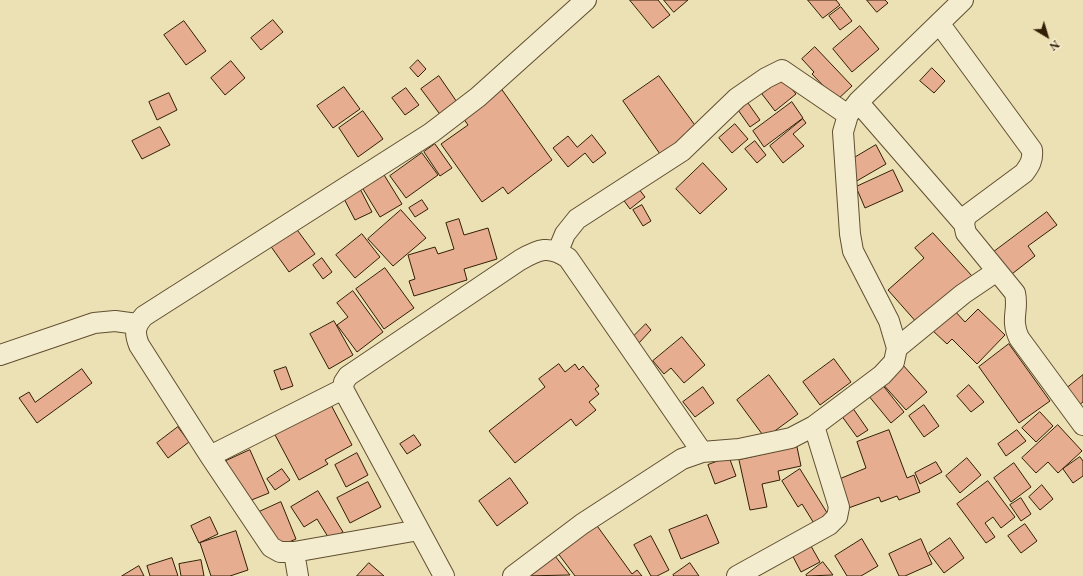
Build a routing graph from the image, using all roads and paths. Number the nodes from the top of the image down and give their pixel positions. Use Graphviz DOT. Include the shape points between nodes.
graph roads {
  1 [pos="586,0"];
  2 [pos="963,0"];
  3 [pos="939,23"];
  4 [pos="853,108"];
  5 [pos="964,224"];
  6 [pos="558,251"];
  7 [pos="997,271"];
  8 [pos="137,324"];
  9 [pos="897,348"];
  10 [pos="0,355"];
  11 [pos="343,389"];
  12 [pos="1083,425"];
  13 [pos="814,426"];
  14 [pos="702,452"];
  15 [pos="210,456"];
  16 [pos="419,530"];
  17 [pos="294,552"];
  18 [pos="298,576"];
  19 [pos="444,576"];
  20 [pos="513,576"];
  21 [pos="737,576"];
  1 -- 8 [label="street" via="478,97 431,133 144,316"];
  2 -- 3 [label="street"];
  3 -- 4 [label="street"];
  3 -- 5 [label="street" via="1032,150 1033,158 1024,173 972,210 966,216"];
  4 -- 5 [label="street"];
  4 -- 6 [label="street" via="782,70 738,98 682,150 577,219 565,234"];
  4 -- 9 [label="street" via="843,132 853,251 889,321"];
  5 -- 7 [label="street" via="966,233"];
  6 -- 11 [label="street" via="534,252 520,260 348,376"];
  6 -- 14 [label="street" via="568,258"];
  7 -- 9 [label="street" via="963,294"];
  7 -- 12 [label="street" via="1015,293 1017,302 1014,327 1019,338"];
  8 -- 10 [label="street" via="114,321 94,323"];
  8 -- 15 [label="street" via="135,335 139,345"];
  9 -- 13 [label="street" via="894,362 882,375"];
  11 -- 15 [label="street"];
  11 -- 16 [label="street"];
  13 -- 14 [label="street" via="791,438 768,444"];
  13 -- 21 [label="street" via="836,495 839,507 837,517 829,525"];
  14 -- 20 [label="street" via="682,459 596,516"];
  15 -- 17 [label="street" via="271,547 280,552"];
  16 -- 17 [label="street"];
  16 -- 19 [label="street"];
  17 -- 18 [label="street"];
}
